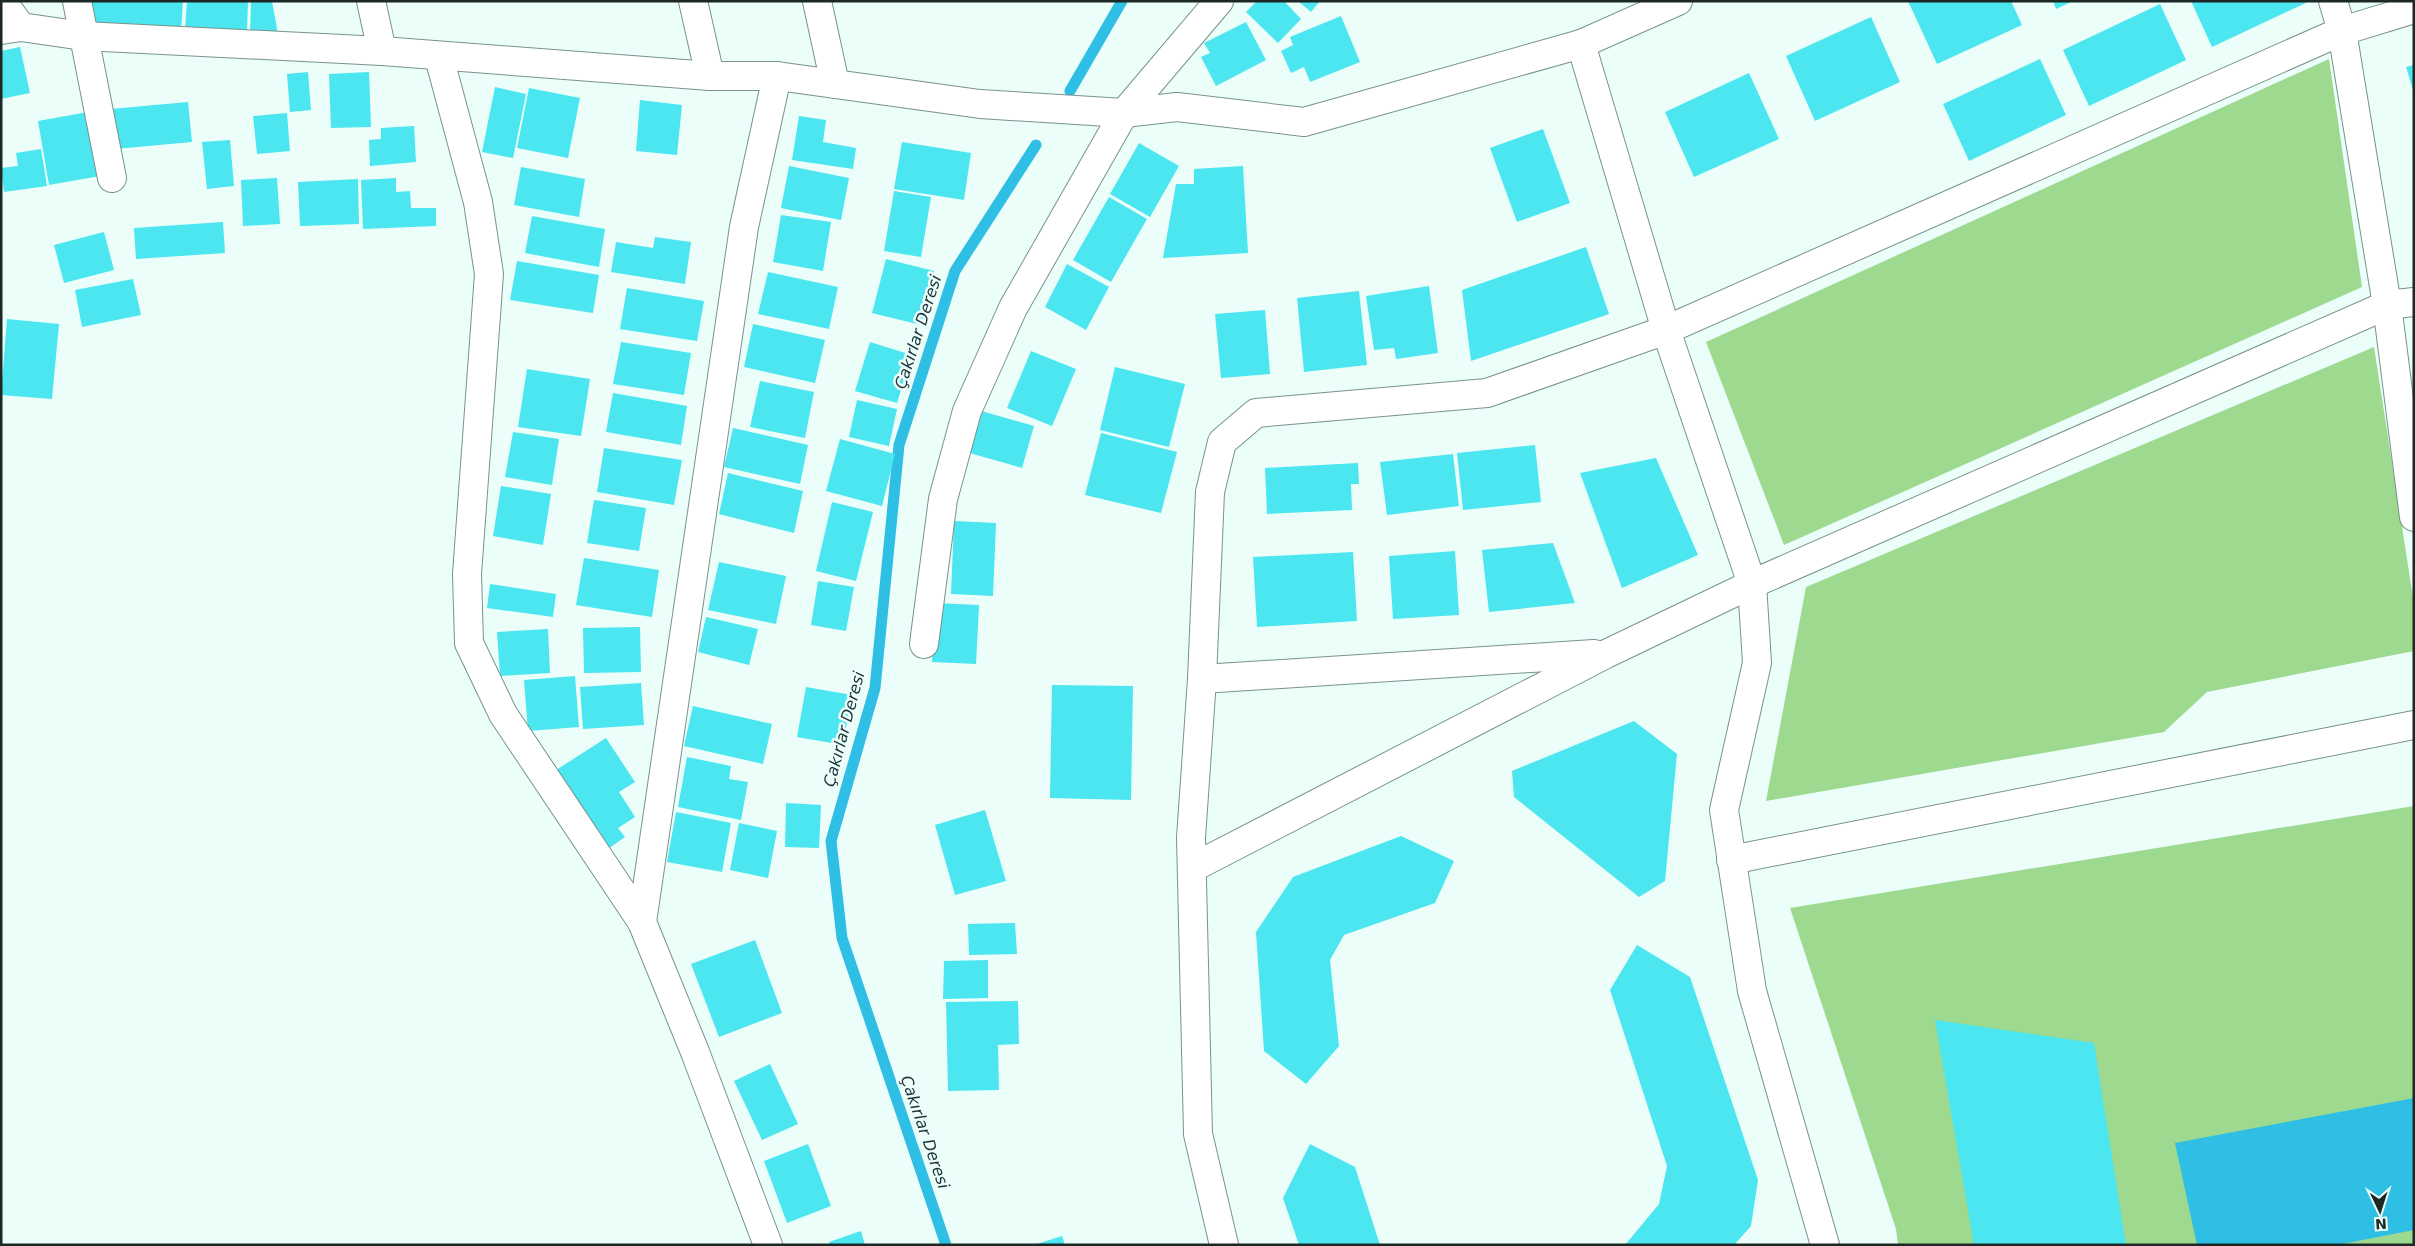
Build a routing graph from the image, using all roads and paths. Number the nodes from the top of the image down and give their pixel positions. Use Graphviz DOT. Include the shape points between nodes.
graph roads {
  1 [pos="2,1"];
  2 [pos="77,1"];
  3 [pos="371,1"];
  4 [pos="693,1"];
  5 [pos="816,1"];
  6 [pos="1219,1"];
  7 [pos="1678,1"];
  8 [pos="2333,1"];
  9 [pos="2414,9"];
  10 [pos="11,29"];
  11 [pos="2342,31"];
  12 [pos="83,36"];
  13 [pos="1581,44"];
  14 [pos="382,51"];
  15 [pos="439,57"];
  16 [pos="710,76"];
  17 [pos="777,76"];
  18 [pos="835,84"];
  19 [pos="1124,113"];
  20 [pos="112,178"];
  21 [pos="2401,304"];
  22 [pos="1666,330"];
  23 [pos="2413,508"];
  24 [pos="1752,584"];
  25 [pos="924,644"];
  26 [pos="1606,654"];
  27 [pos="1202,679"];
  28 [pos="2414,725"];
  29 [pos="1731,860"];
  30 [pos="1192,868"];
  31 [pos="642,922"];
  32 [pos="768,1245"];
  33 [pos="1224,1245"];
  34 [pos="1826,1245"];
  1 -- 10 [label="street"];
  2 -- 12 [label="street"];
  3 -- 14 [label="street"];
  4 -- 16 [label="street"];
  5 -- 18 [label="street"];
  6 -- 19 [label="street"];
  7 -- 13 [label="street"];
  8 -- 11 [label="street"];
  9 -- 11 [label="street"];
  10 -- 12 [label="street"];
  11 -- 21 [label="street"];
  11 -- 22 [label="street"];
  12 -- 14 [label="street"];
  12 -- 20 [label="street"];
  13 -- 19 [label="street" via="1304,122 1177,107"];
  13 -- 22 [label="street"];
  14 -- 15 [label="street"];
  15 -- 16 [label="street"];
  15 -- 31 [label="street" via="478,202 489,274 467,574 469,643 503,714"];
  16 -- 17 [label="street"];
  17 -- 18 [label="street"];
  17 -- 31 [label="street" via="744,227"];
  18 -- 19 [label="street" via="980,104"];
  19 -- 25 [label="street" via="1012,308 967,411 943,500"];
  21 -- 23 [label="street"];
  21 -- 24 [label="street"];
  22 -- 24 [label="street"];
  22 -- 27 [label="street" via="1487,393 1256,413 1222,442 1210,492"];
  24 -- 26 [label="street"];
  24 -- 29 [label="street" via="1757,663 1724,810"];
  26 -- 27 [label="street"];
  26 -- 30 [label="street"];
  27 -- 30 [label="street" via="1191,838"];
  28 -- 29 [label="street"];
  29 -- 34 [label="street" via="1752,991"];
  30 -- 33 [label="street" via="1198,1134"];
  31 -- 32 [label="street"];
}
